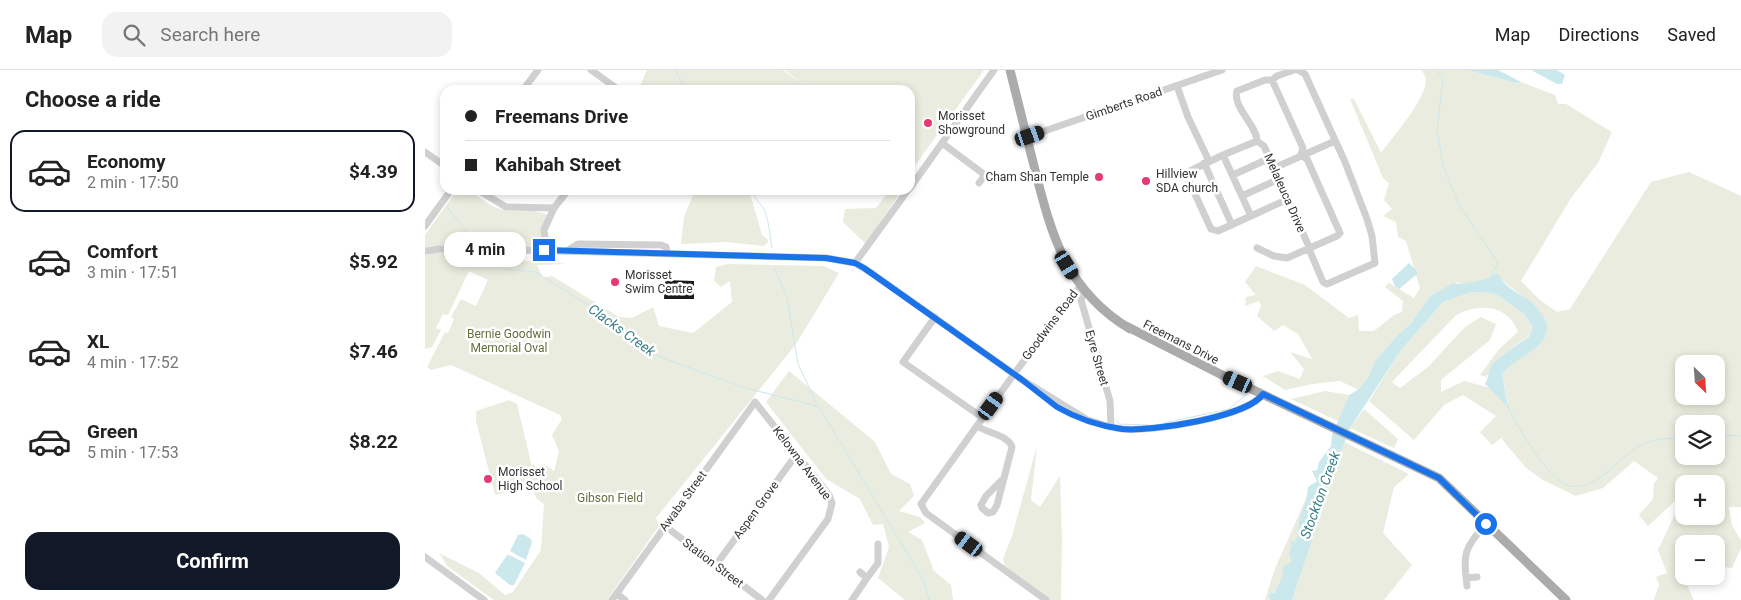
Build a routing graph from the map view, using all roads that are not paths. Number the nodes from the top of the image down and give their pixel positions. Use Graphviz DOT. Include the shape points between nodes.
graph roads {
  1 [pos="538,70"];
  2 [pos="591,70"];
  3 [pos="990,70"];
  4 [pos="994,70"];
  5 [pos="1010,70"];
  6 [pos="1222,70"];
  7 [pos="1294,70"];
  8 [pos="1298,70"];
  9 [pos="988,78"];
  10 [pos="1272,80"];
  11 [pos="527,85"];
  12 [pos="612,85"];
  13 [pos="1177,86"];
  14 [pos="1027,137"];
  15 [pos="1257,141"];
  16 [pos="1335,141"];
  17 [pos="942,143"];
  18 [pos="425,152"];
  19 [pos="1223,154"];
  20 [pos="1301,155"];
  21 [pos="1270,158"];
  22 [pos="440,162"];
  23 [pos="1206,162"];
  24 [pos="1274,168"];
  25 [pos="985,175"];
  26 [pos="1233,175"];
  27 [pos="1279,179"];
  28 [pos="992,180"];
  29 [pos="915,181"];
  30 [pos="979,183"];
  31 [pos="447,195"];
  32 [pos="486,195"];
  33 [pos="564,195"];
  34 [pos="905,195"];
  35 [pos="1242,196"];
  36 [pos="1288,200"];
  37 [pos="554,208"];
  38 [pos="1251,216"];
  39 [pos="1232,225"];
  40 [pos="425,226"];
  41 [pos="1257,248"];
  42 [pos="1310,249"];
  43 [pos="425,251"];
  44 [pos="547,251"];
  45 [pos="855,263"];
  46 [pos="1083,288"];
  47 [pos="935,317"];
  48 [pos="1014,374"];
  49 [pos="1263,394"];
  50 [pos="755,402"];
  51 [pos="983,418"];
  52 [pos="977,426"];
  53 [pos="1111,427"];
  54 [pos="796,455"];
  55 [pos="1002,480"];
  56 [pos="1486,524"];
  57 [pos="665,526"];
  58 [pos="878,544"];
  59 [pos="425,557"];
  60 [pos="716,565"];
  61 [pos="860,572"];
  62 [pos="1477,577"];
  63 [pos="867,578"];
  64 [pos="614,597"];
  65 [pos="485,600"];
  66 [pos="625,600"];
  67 [pos="763,600"];
  68 [pos="769,600"];
  69 [pos="852,600"];
  70 [pos="1046,600"];
  71 [pos="1566,600"];
  1 -- 11 [label="street"];
  2 -- 12 [label="street"];
  3 -- 9 [label="street"];
  4 -- 9 [label="street"];
  5 -- 14 [label="main road, Freemans Drive"];
  6 -- 13 [label="street, Gimberts Road"];
  7 -- 10 [label="street"];
  8 -- 16 [label="street" via="1305,74"];
  9 -- 17 [label="street"];
  10 -- 15 [label="street, Melaleuca Drive" via="1239,89 1236,94"];
  10 -- 20 [label="street" via="1303,148"];
  13 -- 14 [label="street, Gimberts Road"];
  13 -- 23 [label="street"];
  14 -- 46 [label="main road, Freemans Drive" via="1052,232 1062,256"];
  15 -- 19 [label="street"];
  15 -- 21 [label="street, Melaleuca Drive" via="1264,146"];
  16 -- 20 [label="street"];
  16 -- 42 [label="street, Melaleuca Drive" via="1370,227 1375,263 1327,284 1323,282"];
  17 -- 25 [label="street"];
  17 -- 29 [label="street"];
  18 -- 22 [label="street"];
  19 -- 23 [label="street"];
  19 -- 26 [label="street"];
  20 -- 24 [label="street"];
  20 -- 42 [label="street" via="1307,159 1340,233"];
  21 -- 24 [label="street, Melaleuca Drive"];
  21 -- 26 [label="street"];
  23 -- 39 [label="street"];
  23 -- 39 [label="street" via="1192,169 1189,181 1211,229 1215,231"];
  24 -- 27 [label="street, Melaleuca Drive"];
  25 -- 28 [label="street"];
  25 -- 30 [label="street"];
  26 -- 35 [label="street"];
  27 -- 35 [label="street"];
  27 -- 36 [label="street, Melaleuca Drive"];
  31 -- 40 [label="street"];
  32 -- 37 [label="street" via="506,207"];
  33 -- 37 [label="street"];
  34 -- 45 [label="street"];
  35 -- 38 [label="street"];
  36 -- 38 [label="street"];
  36 -- 42 [label="street, Melaleuca Drive"];
  37 -- 44 [label="street" via="544,230"];
  38 -- 39 [label="street"];
  41 -- 42 [label="street" via="1287,258"];
  43 -- 44 [label="street"];
  44 -- 45 [label="street" via="826,258"];
  45 -- 47 [label="street"];
  46 -- 48 [label="street, Goodwins Road"];
  46 -- 49 [label="main road, Freemans Drive" via="1101,308 1165,350"];
  46 -- 53 [label="street, Eyre Street" via="1081,300 1110,402"];
  47 -- 48 [label="street"];
  47 -- 51 [label="street" via="903,362"];
  48 -- 51 [label="street, Goodwins Road"];
  48 -- 53 [label="street" via="1086,419"];
  49 -- 53 [label="street" via="1259,400 1245,407 1182,424 1151,430"];
  49 -- 56 [label="main road, Freemans Drive" via="1439,478"];
  50 -- 54 [label="street, Kelowna Avenue"];
  50 -- 57 [label="street, Awaba Street"];
  51 -- 52 [label="street, Goodwins Road"];
  52 -- 55 [label="street" via="1012,447"];
  52 -- 70 [label="street, Goodwins Road" via="921,504 926,513"];
  54 -- 60 [label="street, Aspen Grove"];
  54 -- 68 [label="street, Kelowna Avenue" via="829,495 831,511"];
  56 -- 62 [label="street" via="1465,551 1466,582"];
  56 -- 71 [label="main road, Freemans Drive"];
  57 -- 60 [label="street, Station Street"];
  57 -- 64 [label="street, Awaba Street"];
  58 -- 63 [label="street" via="878,563"];
  59 -- 65 [label="street"];
  60 -- 67 [label="street, Station Street"];
  61 -- 63 [label="street"];
  63 -- 69 [label="street"];
  64 -- 66 [label="street"];
}
